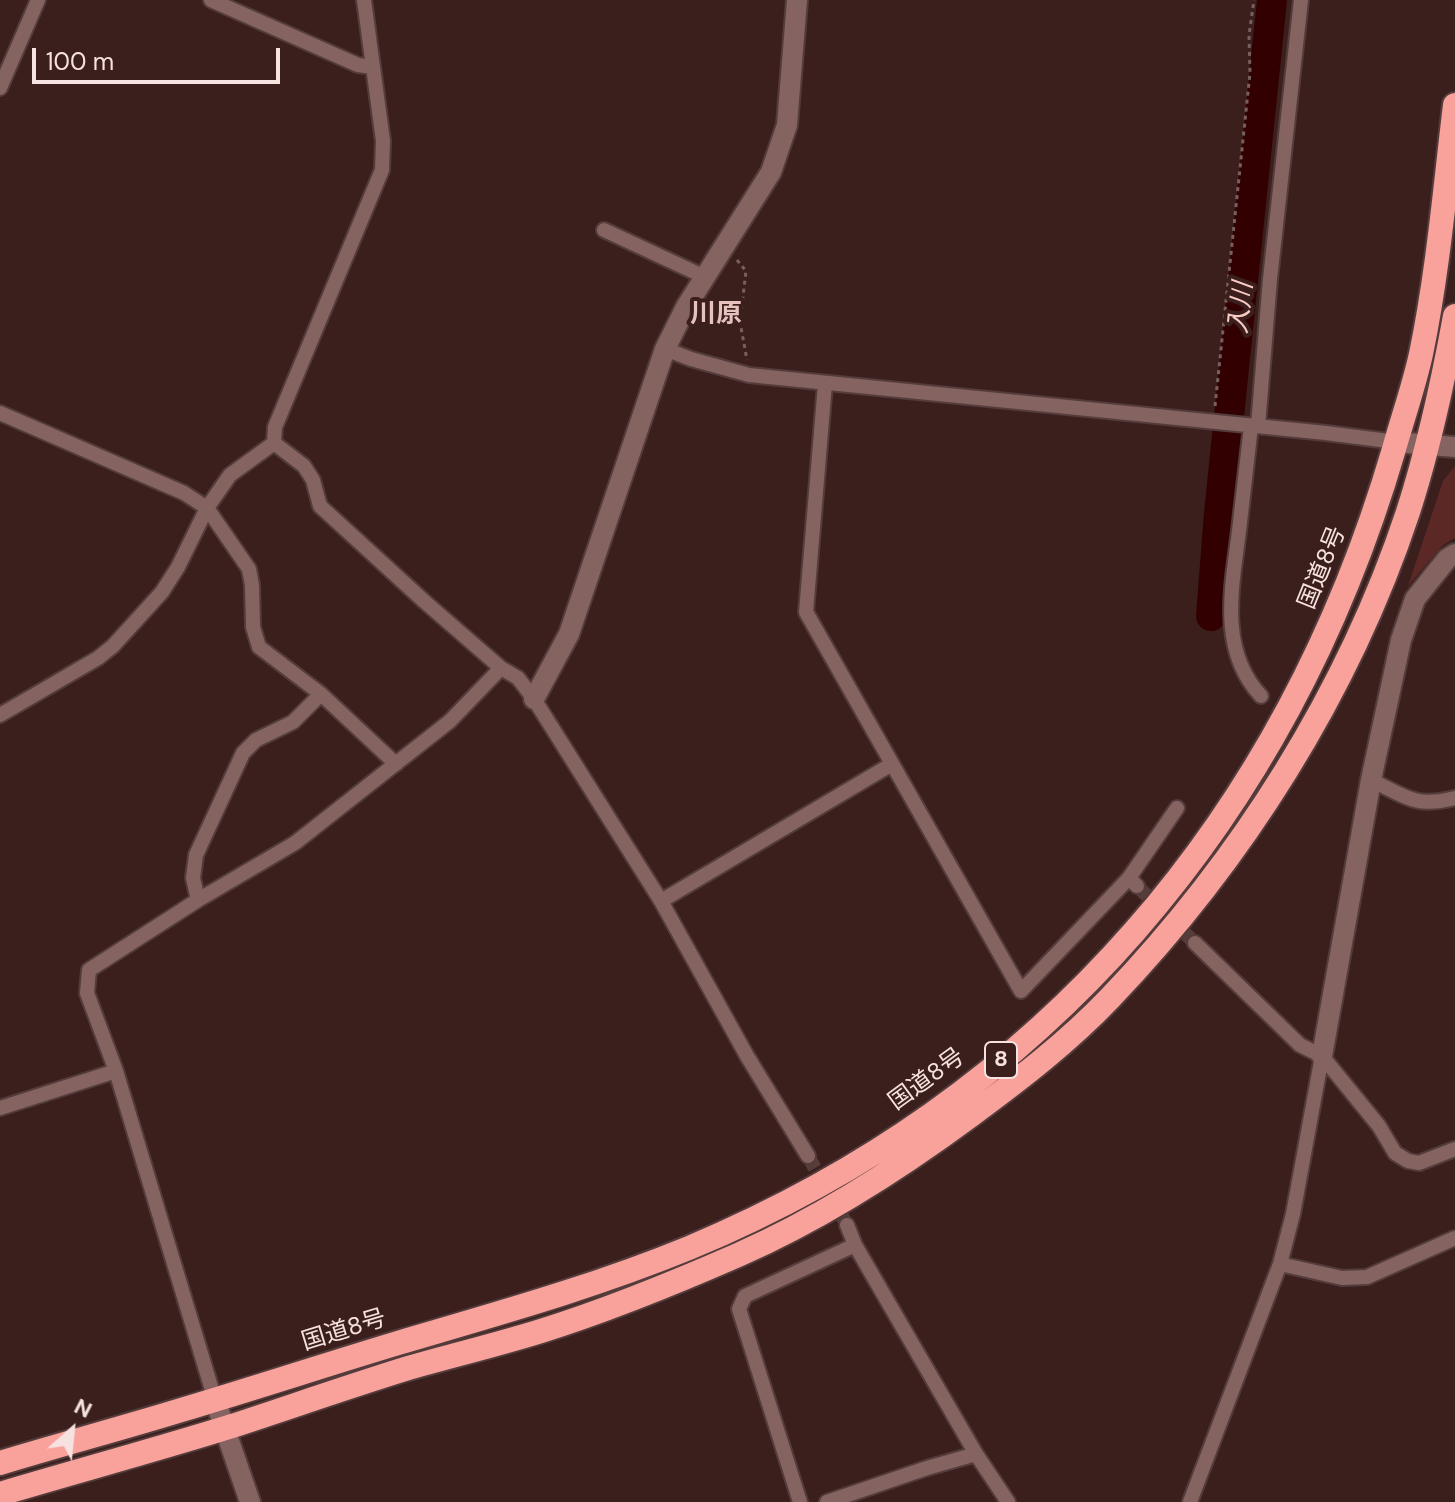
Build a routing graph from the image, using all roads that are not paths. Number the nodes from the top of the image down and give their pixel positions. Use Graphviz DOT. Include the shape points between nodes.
graph roads {
  1 [pos="38,0"];
  2 [pos="211,0"];
  3 [pos="364,0"];
  4 [pos="797,0"];
  5 [pos="1301,0"];
  6 [pos="373,67"];
  7 [pos="0,88"];
  8 [pos="1455,105"];
  9 [pos="604,230"];
  10 [pos="705,277"];
  11 [pos="1455,316"];
  12 [pos="665,349"];
  13 [pos="825,384"];
  14 [pos="0,413"];
  15 [pos="1254,426"];
  16 [pos="1396,442"];
  17 [pos="274,443"];
  18 [pos="1429,444"];
  19 [pos="1455,447"];
  20 [pos="207,508"];
  21 [pos="1455,554"];
  22 [pos="501,668"];
  23 [pos="321,694"];
  24 [pos="1261,696"];
  25 [pos="534,699"];
  26 [pos="0,715"];
  27 [pos="396,764"];
  28 [pos="892,764"];
  29 [pos="1371,780"];
  30 [pos="1455,798"];
  31 [pos="1177,808"];
  32 [pos="198,900"];
  33 [pos="661,901"];
  34 [pos="1195,943"];
  35 [pos="1322,1056"];
  36 [pos="116,1071"];
  37 [pos="0,1108"];
  38 [pos="1455,1149"];
  39 [pos="808,1156"];
  40 [pos="847,1225"];
  41 [pos="1454,1242"];
  42 [pos="855,1245"];
  43 [pos="1280,1264"];
  44 [pos="215,1400"];
  45 [pos="226,1427"];
  46 [pos="976,1454"];
  47 [pos="0,1463"];
  48 [pos="0,1494"];
  49 [pos="250,1502"];
  50 [pos="800,1502"];
  51 [pos="827,1502"];
  52 [pos="1008,1502"];
  53 [pos="1190,1502"];
  1 -- 7 [label="street"];
  2 -- 6 [label="street"];
  3 -- 6 [label="street"];
  4 -- 10 [label="street" via="787,125 771,172"];
  5 -- 15 [label="street"];
  6 -- 17 [label="street" via="382,170 275,427"];
  8 -- 16 [label="highway, 国道8号 / 8" via="1421,356"];
  9 -- 10 [label="street"];
  10 -- 12 [label="street"];
  11 -- 18 [label="highway, 8"];
  12 -- 13 [label="street" via="749,375"];
  12 -- 25 [label="street" via="569,634"];
  13 -- 15 [label="street"];
  13 -- 28 [label="street" via="806,612"];
  14 -- 20 [label="street" via="184,493"];
  15 -- 16 [label="street"];
  15 -- 24 [label="street" via="1230,619 1249,683"];
  16 -- 18 [label="street"];
  16 -- 44 [label="highway, 国道8号 / 8" via="1349,585 1245,787 1125,944 1049,1021 968,1087 816,1187 687,1248 534,1304"];
  17 -- 20 [label="street" via="230,475"];
  17 -- 22 [label="street" via="304,466 320,506"];
  18 -- 19 [label="street"];
  18 -- 45 [label="highway, 8" via="1378,590 1300,747 1207,886 1107,1001 1055,1050 879,1180 740,1254 539,1332"];
  20 -- 23 [label="street" via="249,569 259,647"];
  20 -- 26 [label="street" via="162,592 113,646"];
  21 -- 29 [label="street" via="1415,599"];
  22 -- 25 [label="street" via="518,678"];
  22 -- 27 [label="street" via="450,721"];
  23 -- 27 [label="street"];
  23 -- 32 [label="street" via="293,722 256,740 243,753 196,855 193,878"];
  25 -- 33 [label="street"];
  27 -- 32 [label="street" via="295,843"];
  28 -- 31 [label="street" via="1021,991 1133,882"];
  28 -- 33 [label="street"];
  29 -- 30 [label="street" via="1415,802"];
  29 -- 35 [label="street"];
  32 -- 36 [label="street" via="89,970 87,993"];
  33 -- 39 [label="street"];
  34 -- 35 [label="street" via="1300,1045"];
  35 -- 38 [label="street" via="1395,1153 1419,1163"];
  35 -- 43 [label="street"];
  36 -- 37 [label="street"];
  36 -- 44 [label="street"];
  40 -- 42 [label="street"];
  41 -- 43 [label="street" via="1367,1277 1342,1278"];
  42 -- 46 [label="street"];
  42 -- 50 [label="street" via="745,1296 739,1309"];
  43 -- 53 [label="street"];
  44 -- 45 [label="street"];
  44 -- 47 [label="highway, 国道8号 / 8"];
  45 -- 48 [label="highway, 8"];
  45 -- 49 [label="street"];
  46 -- 51 [label="street"];
  46 -- 52 [label="street"];
}
